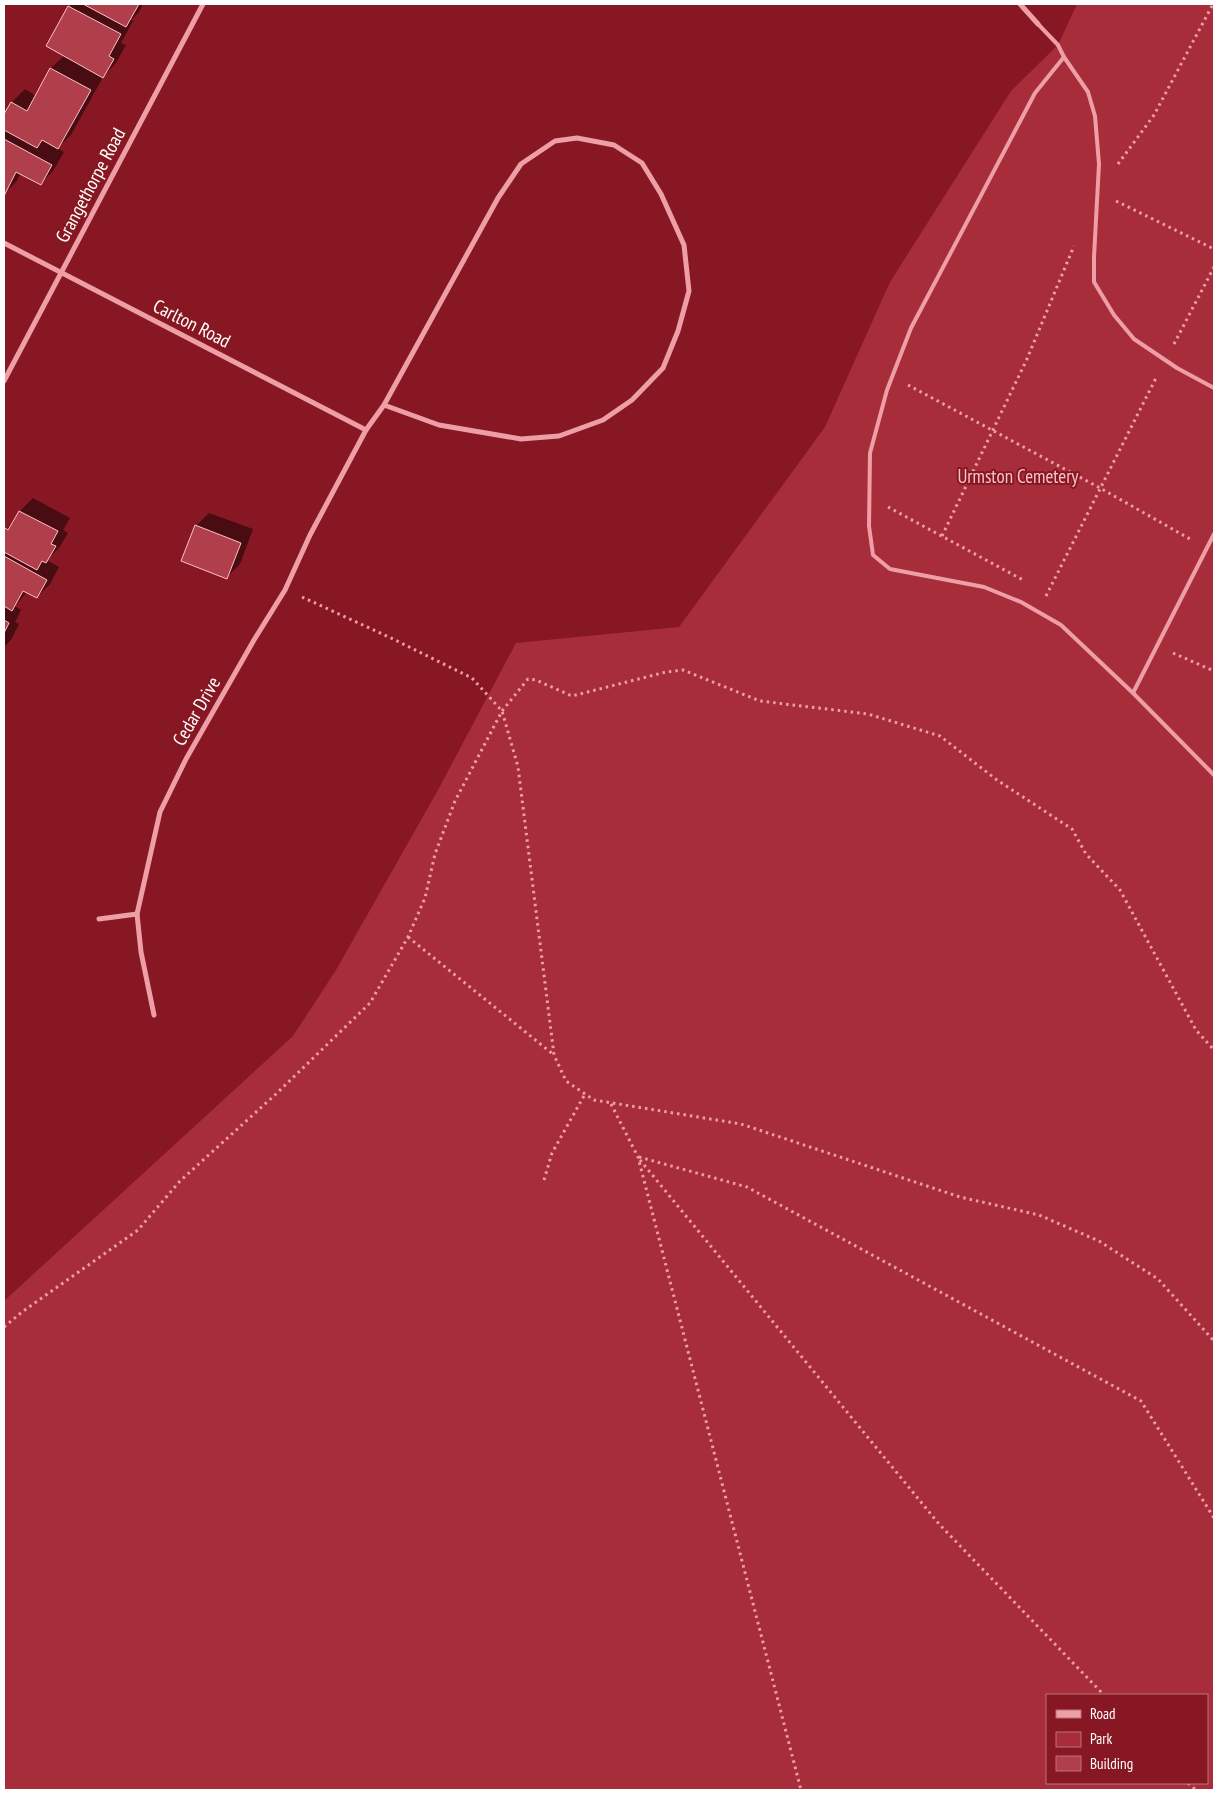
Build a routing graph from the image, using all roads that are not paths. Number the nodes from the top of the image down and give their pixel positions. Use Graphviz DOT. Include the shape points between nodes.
graph roads {
  1 [pos="203,4"];
  2 [pos="1020,4"];
  3 [pos="1038,24"];
  4 [pos="1064,57"];
  5 [pos="4,243"];
  6 [pos="60,272"];
  7 [pos="4,381"];
  8 [pos="1214,388"];
  9 [pos="384,405"];
  10 [pos="366,430"];
  11 [pos="1214,534"];
  12 [pos="1133,693"];
  13 [pos="1214,766"];
  14 [pos="1213,773"];
  15 [pos="137,914"];
  16 [pos="99,919"];
  17 [pos="154,1014"];
  1 -- 6 [label="street, Grangethorpe Road"];
  2 -- 3 [label="street"];
  3 -- 4 [label="lane" via="1058,45"];
  4 -- 8 [label="lane" via="1088,92 1095,116 1099,164 1094,282 1114,315 1134,339"];
  4 -- 12 [label="lane" via="1035,93 911,328 887,390 870,453 869,526 873,555 890,568 984,587 1021,602 1061,625"];
  5 -- 6 [label="street, Carlton Road"];
  6 -- 7 [label="street, Grangethorpe Road"];
  6 -- 10 [label="street, Carlton Road"];
  9 -- 9 [label="street" via="439,425 521,439 559,436 603,420 632,400 663,368 689,292 684,245 661,194 642,163 614,145 577,138 555,141 522,164 498,198"];
  9 -- 10 [label="street"];
  10 -- 15 [label="street, Cedar Drive" via="310,535 285,590 191,750 160,812"];
  11 -- 12 [label="lane"];
  12 -- 14 [label="lane"];
  13 -- 14 [label="lane"];
  15 -- 16 [label="street"];
  15 -- 17 [label="street, Cedar Drive"];
}
